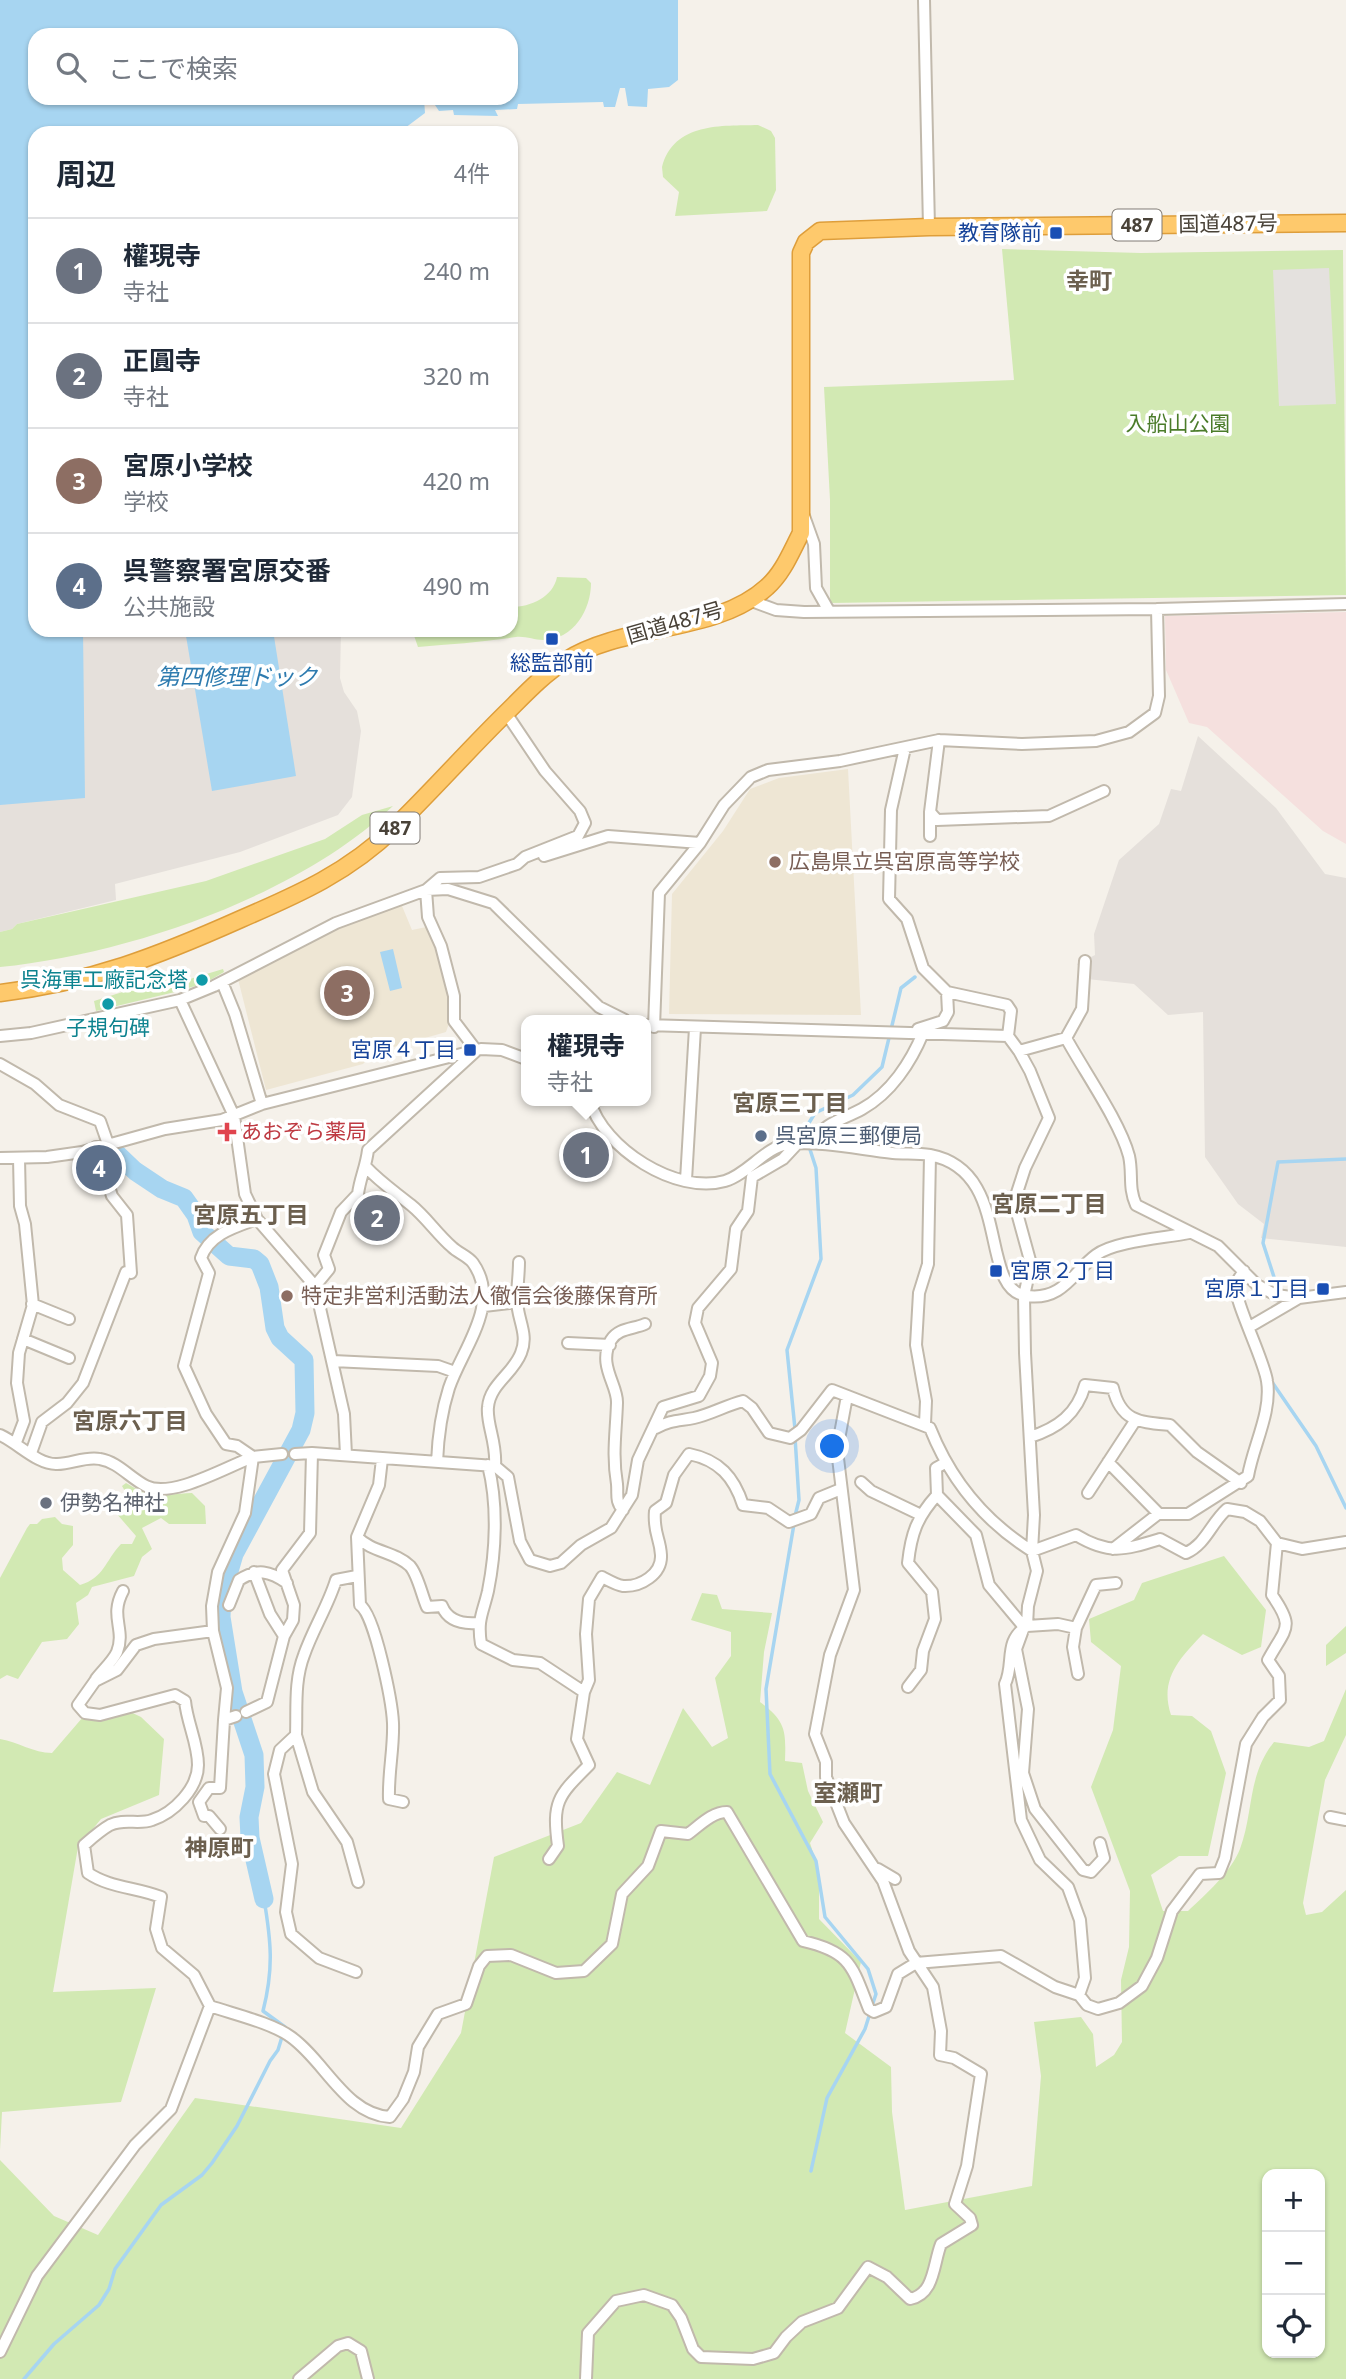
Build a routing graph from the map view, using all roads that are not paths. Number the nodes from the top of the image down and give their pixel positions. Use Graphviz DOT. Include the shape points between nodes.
graph roads {
  1 [pos="924,0"];
  2 [pos="1346,223"];
  3 [pos="929,227"];
  4 [pos="803,514"];
  5 [pos="749,600"];
  6 [pos="1346,604"];
  7 [pos="1157,609"];
  8 [pos="829,611"];
  9 [pos="506,713"];
  10 [pos="939,740"];
  11 [pos="905,748"];
  12 [pos="1104,791"];
  13 [pos="930,812"];
  14 [pos="930,836"];
  15 [pos="700,843"];
  16 [pos="517,864"];
  17 [pos="426,890"];
  18 [pos="1085,961"];
  19 [pos="222,982"];
  20 [pos="947,992"];
  21 [pos="0,993"];
  22 [pos="180,1000"];
  23 [pos="615,1015"];
  24 [pos="651,1015"];
  25 [pos="651,1026"];
  26 [pos="695,1028"];
  27 [pos="908,1032"];
  28 [pos="923,1033"];
  29 [pos="0,1036"];
  30 [pos="1008,1036"];
  31 [pos="1066,1038"];
  32 [pos="476,1050"];
  33 [pos="1019,1051"];
  34 [pos="521,1057"];
  35 [pos="0,1064"];
  36 [pos="262,1104"];
  37 [pos="593,1106"];
  38 [pos="234,1116"];
  39 [pos="813,1142"];
  40 [pos="108,1144"];
  41 [pos="797,1144"];
  42 [pos="96,1147"];
  43 [pos="930,1155"];
  44 [pos="0,1157"];
  45 [pos="19,1158"];
  46 [pos="366,1167"];
  47 [pos="686,1181"];
  48 [pos="257,1219"];
  49 [pos="1189,1233"];
  50 [pos="519,1262"];
  51 [pos="1244,1270"];
  52 [pos="315,1286"];
  53 [pos="1346,1292"];
  54 [pos="1024,1296"];
  55 [pos="1299,1298"];
  56 [pos="517,1302"];
  57 [pos="32,1304"];
  58 [pos="484,1306"];
  59 [pos="69,1319"];
  60 [pos="645,1324"];
  61 [pos="1251,1326"];
  62 [pos="23,1339"];
  63 [pos="568,1343"];
  64 [pos="610,1345"];
  65 [pos="69,1358"];
  66 [pos="333,1361"];
  67 [pos="455,1372"];
  68 [pos="847,1396"];
  69 [pos="1135,1421"];
  70 [pos="925,1424"];
  71 [pos="656,1428"];
  72 [pos="0,1435"];
  73 [pos="1030,1437"];
  74 [pos="16,1442"];
  75 [pos="31,1453"];
  76 [pos="312,1453"];
  77 [pos="282,1454"];
  78 [pos="295,1454"];
  79 [pos="346,1455"];
  80 [pos="253,1457"];
  81 [pos="382,1460"];
  82 [pos="437,1462"];
  83 [pos="1108,1462"];
  84 [pos="945,1463"];
  85 [pos="491,1465"];
  86 [pos="861,1482"];
  87 [pos="1241,1483"];
  88 [pos="841,1489"];
  89 [pos="1088,1493"];
  90 [pos="937,1496"];
  91 [pos="622,1510"];
  92 [pos="919,1514"];
  93 [pos="1159,1514"];
  94 [pos="357,1538"];
  95 [pos="1346,1542"];
  96 [pos="1277,1543"];
  97 [pos="1113,1549"];
  98 [pos="1032,1551"];
  99 [pos="254,1572"];
  100 [pos="357,1576"];
  101 [pos="287,1583"];
  102 [pos="1116,1583"];
  103 [pos="123,1591"];
  104 [pos="229,1605"];
  105 [pos="477,1623"];
  106 [pos="1025,1627"];
  107 [pos="1076,1628"];
  108 [pos="214,1631"];
  109 [pos="284,1636"];
  110 [pos="1078,1674"];
  111 [pos="95,1681"];
  112 [pos="908,1687"];
  113 [pos="583,1692"];
  114 [pos="225,1720"];
  115 [pos="296,1735"];
  116 [pos="403,1802"];
  117 [pos="1330,1817"];
  118 [pos="1346,1820"];
  119 [pos="220,1829"];
  120 [pos="1100,1843"];
  121 [pos="550,1858"];
  122 [pos="873,1866"];
  123 [pos="895,1879"];
  124 [pos="358,1882"];
  125 [pos="916,1963"];
  126 [pos="356,1972"];
  127 [pos="1079,1995"];
  128 [pos="210,2006"];
  129 [pos="0,2352"];
  130 [pos="299,2379"];
  131 [pos="369,2379"];
  132 [pos="586,2379"];
  1 -- 3 [label="street"];
  2 -- 3 [label="highway, 国道487号 / 487"];
  3 -- 4 [label="highway, 国道487号 / 487" via="820,232 806,242 801,253"];
  4 -- 5 [label="highway, 国道487号 / 487" via="801,533 782,568"];
  4 -- 8 [label="street" via="814,544 816,588"];
  5 -- 8 [label="street" via="776,610"];
  5 -- 9 [label="highway, 国道487号 / 487" via="704,618 627,635 567,659"];
  6 -- 7 [label="street"];
  7 -- 8 [label="street"];
  7 -- 10 [label="street" via="1159,696 1155,713 1129,732 1096,741"];
  9 -- 16 [label="street" via="585,823 578,836"];
  9 -- 21 [label="highway, 国道487号 / 487" via="394,828 330,879 116,971 65,985"];
  10 -- 11 [label="street"];
  10 -- 13 [label="street"];
  11 -- 15 [label="street" via="768,770 751,777 724,805"];
  11 -- 20 [label="street" via="891,810 889,899 906,919 923,968"];
  12 -- 13 [label="street" via="1049,816 937,820"];
  13 -- 14 [label="street"];
  15 -- 16 [label="street" via="608,836"];
  15 -- 24 [label="street" via="659,893"];
  16 -- 17 [label="street" via="479,877 440,878"];
  17 -- 19 [label="street" via="315,931"];
  17 -- 23 [label="street" via="448,889 493,903 600,1007"];
  17 -- 32 [label="street" via="428,917 454,996 454,1021"];
  18 -- 31 [label="street" via="1083,1009"];
  19 -- 22 [label="street"];
  19 -- 36 [label="street"];
  20 -- 27 [label="street" via="948,1012 943,1021"];
  20 -- 30 [label="street" via="1007,1005 1011,1011"];
  22 -- 29 [label="street"];
  22 -- 38 [label="street"];
  25 -- 26 [label="street"];
  26 -- 27 [label="street"];
  26 -- 47 [label="street"];
  27 -- 28 [label="street"];
  28 -- 30 [label="street"];
  28 -- 39 [label="street" via="909,1065 864,1108 831,1122"];
  30 -- 33 [label="street"];
  31 -- 33 [label="street"];
  31 -- 49 [label="street" via="1122,1138 1129,1157 1129,1189 1136,1205"];
  32 -- 34 [label="street" via="502,1050"];
  32 -- 36 [label="street"];
  32 -- 46 [label="street" via="368,1150"];
  33 -- 54 [label="street" via="1049,1118 1013,1202 1031,1264"];
  35 -- 40 [label="street" via="35,1084 59,1105 100,1121"];
  36 -- 38 [label="street"];
  37 -- 47 [label="street" via="612,1140 627,1153"];
  38 -- 40 [label="street"];
  38 -- 48 [label="street" via="245,1194"];
  39 -- 41 [label="street"];
  39 -- 43 [label="street"];
  40 -- 42 [label="street"];
  41 -- 47 [label="street" via="776,1148 741,1174 723,1181"];
  41 -- 71 [label="street" via="752,1177 748,1211 736,1229 731,1269 698,1308 695,1323 712,1363 710,1376 699,1396 663,1407"];
  42 -- 45 [label="street" via="67,1156"];
  42 -- 75 [label="street" via="112,1196 127,1215 129,1273 83,1383 42,1422"];
  43 -- 54 [label="street" via="966,1170 981,1194 1004,1282"];
  43 -- 70 [label="street" via="928,1264 919,1293 916,1345 926,1401"];
  44 -- 45 [label="street"];
  45 -- 57 [label="street"];
  46 -- 52 [label="street" via="358,1179 358,1194 341,1212 325,1250 323,1260 329,1269"];
  46 -- 58 [label="street" via="453,1249 471,1260 480,1274"];
  48 -- 52 [label="street"];
  48 -- 80 [label="street" via="226,1230 201,1258 209,1273 184,1366 226,1444"];
  49 -- 51 [label="street" via="1218,1246"];
  49 -- 54 [label="street" via="1111,1248 1097,1255 1071,1283"];
  50 -- 56 [label="street"];
  51 -- 55 [label="street" via="1276,1295"];
  51 -- 61 [label="street" via="1236,1285 1239,1307"];
  52 -- 66 [label="street"];
  53 -- 55 [label="street"];
  54 -- 73 [label="street"];
  55 -- 61 [label="street"];
  56 -- 58 [label="street"];
  56 -- 85 [label="street" via="525,1335 522,1352 491,1392 488,1411 497,1447"];
  57 -- 59 [label="street"];
  57 -- 62 [label="street"];
  58 -- 67 [label="street"];
  60 -- 64 [label="street" via="622,1330"];
  61 -- 87 [label="street" via="1268,1383 1261,1431 1248,1476"];
  62 -- 65 [label="street"];
  62 -- 74 [label="street" via="17,1383 24,1421"];
  63 -- 64 [label="street"];
  64 -- 91 [label="street" via="607,1367 618,1399 614,1474"];
  66 -- 67 [label="street" via="439,1366"];
  66 -- 79 [label="street" via="347,1431"];
  67 -- 82 [label="street" via="438,1434"];
  68 -- 70 [label="street"];
  68 -- 71 [label="street" via="832,1390 790,1438 769,1433 743,1401 696,1418 669,1420"];
  68 -- 88 [label="street" via="837,1450"];
  69 -- 73 [label="street" via="1116,1403 1113,1388 1085,1385 1080,1404 1057,1428"];
  69 -- 83 [label="street"];
  69 -- 87 [label="street" via="1170,1425 1197,1452"];
  70 -- 84 [label="street"];
  71 -- 91 [label="street" via="638,1460 632,1495"];
  72 -- 74 [label="street"];
  73 -- 98 [label="street"];
  74 -- 75 [label="street"];
  75 -- 80 [label="street" via="45,1463 57,1464 103,1459 144,1485 162,1490"];
  76 -- 78 [label="street"];
  76 -- 79 [label="street"];
  76 -- 101 [label="street" via="310,1534 282,1570"];
  77 -- 80 [label="street"];
  79 -- 81 [label="street"];
  80 -- 108 [label="street" via="245,1513 218,1572 212,1606"];
  81 -- 82 [label="street"];
  81 -- 94 [label="street" via="379,1485"];
  82 -- 85 [label="street"];
  83 -- 89 [label="street"];
  83 -- 93 [label="street"];
  84 -- 90 [label="street" via="936,1468"];
  84 -- 98 [label="street" via="992,1523"];
  85 -- 91 [label="street" via="508,1476 520,1541 530,1560 550,1566 561,1563 611,1528"];
  85 -- 105 [label="street" via="494,1553"];
  86 -- 92 [label="street"];
  87 -- 93 [label="street" via="1188,1514"];
  88 -- 113 [label="street" via="819,1498 811,1514 789,1522 768,1508 743,1505 730,1474 705,1457 690,1454 674,1475 666,1503 654,1511 653,1531 661,1555 656,1572 643,1583 622,1586 602,1577 589,1599 589,1680"];
  88 -- 122 [label="street" via="854,1590 830,1655 816,1734 844,1823"];
  90 -- 92 [label="street"];
  90 -- 106 [label="street" via="976,1535 989,1585"];
  92 -- 112 [label="street" via="908,1563 932,1592 935,1619 921,1670"];
  93 -- 97 [label="street"];
  94 -- 100 [label="street"];
  94 -- 105 [label="street" via="366,1547 390,1554 412,1568 426,1607 442,1606 454,1620"];
  95 -- 96 [label="street" via="1302,1549"];
  96 -- 97 [label="street" via="1260,1521 1227,1509 1205,1539 1186,1553 1160,1539"];
  96 -- 127 [label="street" via="1272,1595 1288,1623 1268,1660 1279,1676 1280,1700 1246,1744 1219,1873 1200,1874 1172,1910 1157,1958 1142,1986 1105,2008 1087,2005"];
  97 -- 98 [label="street" via="1076,1535"];
  98 -- 106 [label="street" via="1037,1571"];
  99 -- 101 [label="street"];
  99 -- 104 [label="street" via="239,1580"];
  99 -- 109 [label="street"];
  100 -- 115 [label="street" via="336,1580 304,1654 295,1699"];
  100 -- 116 [label="street" via="360,1605 367,1610 375,1632 391,1705 389,1799"];
  101 -- 109 [label="street" via="294,1605 293,1620"];
  102 -- 107 [label="street" via="1096,1585"];
  103 -- 111 [label="street" via="116,1605 117,1653"];
  105 -- 113 [label="street" via="481,1644 513,1660 540,1662"];
  106 -- 107 [label="street" via="1058,1624"];
  106 -- 120 [label="street" via="1016,1649 1028,1709 1023,1773 1035,1808 1083,1870 1091,1872 1104,1858"];
  106 -- 127 [label="street" via="1009,1650 1005,1684 1019,1813 1040,1860 1068,1886 1080,1920 1085,1978"];
  107 -- 110 [label="street" via="1073,1647"];
  108 -- 111 [label="street" via="136,1645 117,1670"];
  108 -- 114 [label="street" via="227,1688"];
  109 -- 114 [label="street" via="267,1702"];
  111 -- 128 [label="street" via="78,1705 85,1713 100,1715 175,1695 185,1701 198,1765 186,1794 171,1810 151,1821 111,1825 84,1844 88,1872 104,1884 135,1887 161,1897 156,1929 162,1948 194,1975"];
  113 -- 121 [label="street" via="577,1739 589,1765 560,1794 554,1820 558,1846"];
  114 -- 119 [label="street" via="220,1788 209,1788 199,1802 204,1816"];
  115 -- 124 [label="street" via="313,1792 347,1842"];
  115 -- 126 [label="street" via="280,1751 274,1774 292,1864 286,1912 291,1934 319,1958"];
  117 -- 118 [label="street"];
  122 -- 123 [label="street"];
  122 -- 125 [label="street"];
  125 -- 127 [label="street" via="1001,1956 1055,1987"];
  125 -- 128 [label="street" via="898,1974 886,2007 874,2012 869,2009 854,1971 833,1948 803,1941 727,1812 720,1812 688,1835 661,1831 648,1866 622,1894 612,1944 584,1971 556,1973 511,1955 487,1956 466,2004 438,2014 418,2047 414,2072 390,2117 374,2116 342,2091 289,2035"];
  125 -- 132 [label="street" via="933,1987 940,2055 981,2074 967,2166 955,2204 972,2225 941,2244 932,2280 919,2296 910,2299 873,2267 864,2268 838,2308 803,2322 774,2353 753,2359 701,2357 672,2305 644,2295 616,2301 588,2333"];
  128 -- 129 [label="street" via="171,2109 135,2145 37,2276"];
  130 -- 131 [label="street" via="338,2346 348,2343 361,2351"];
}
